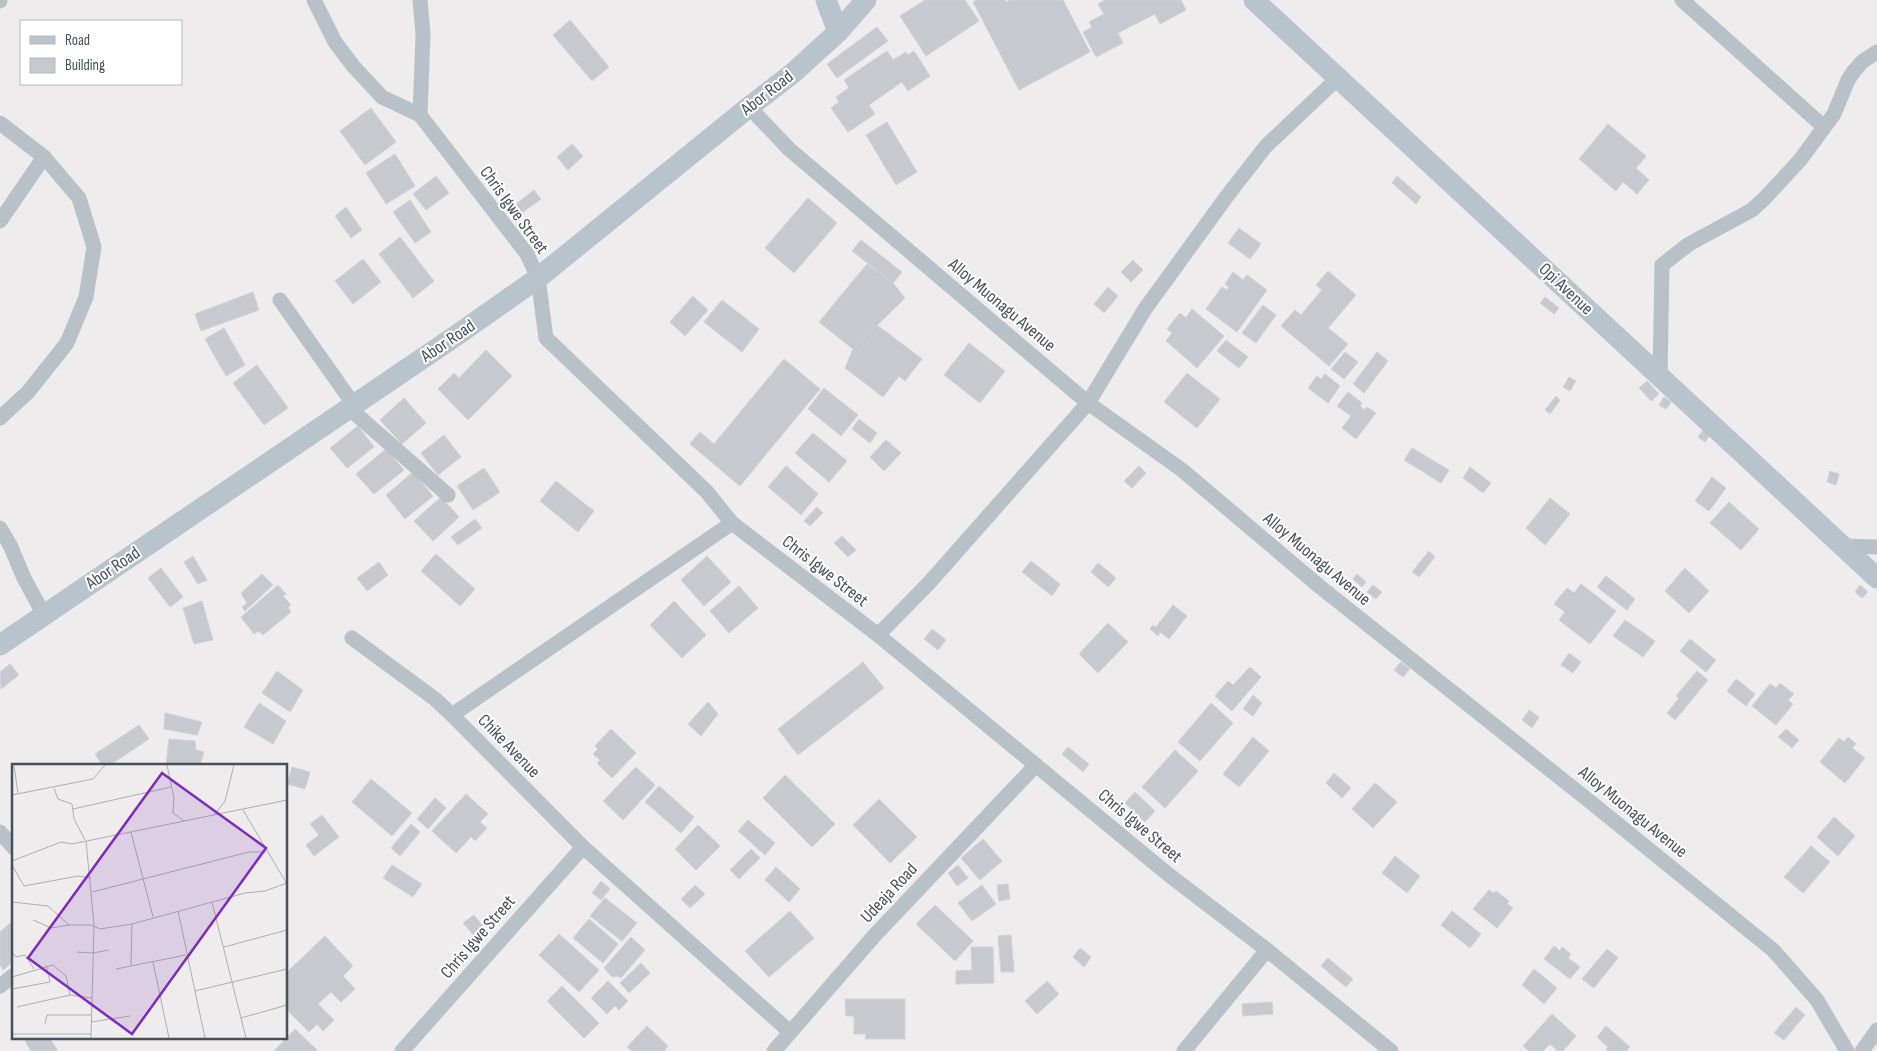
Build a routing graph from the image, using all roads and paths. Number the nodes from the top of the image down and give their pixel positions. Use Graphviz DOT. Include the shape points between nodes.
graph roads {
  1 [pos="314,0"];
  2 [pos="420,0"];
  3 [pos="826,0"];
  4 [pos="866,0"];
  5 [pos="1254,0"];
  6 [pos="1682,0"];
  7 [pos="838,32"];
  8 [pos="1877,52"];
  9 [pos="1338,78"];
  10 [pos="749,107"];
  11 [pos="420,115"];
  12 [pos="0,123"];
  13 [pos="1824,127"];
  14 [pos="44,157"];
  15 [pos="0,221"];
  16 [pos="538,278"];
  17 [pos="280,300"];
  18 [pos="1660,377"];
  19 [pos="1088,403"];
  20 [pos="351,406"];
  21 [pos="0,418"];
  22 [pos="448,495"];
  23 [pos="732,522"];
  24 [pos="0,528"];
  25 [pos="1842,546"];
  26 [pos="1877,547"];
  27 [pos="1877,578"];
  28 [pos="44,615"];
  29 [pos="878,635"];
  30 [pos="352,638"];
  31 [pos="0,645"];
  32 [pos="452,715"];
  33 [pos="1036,765"];
  34 [pos="0,832"];
  35 [pos="12,846"];
  36 [pos="583,848"];
  37 [pos="1267,950"];
  38 [pos="12,977"];
  39 [pos="0,986"];
  40 [pos="1877,1030"];
  41 [pos="790,1032"];
  42 [pos="402,1051"];
  43 [pos="774,1051"];
  44 [pos="1184,1051"];
  45 [pos="1392,1051"];
  46 [pos="1847,1051"];
  47 [pos="1862,1051"];
  1 -- 11 [label="street" via="335,42 354,67 382,97"];
  2 -- 11 [label="street" via="423,34"];
  3 -- 7 [label="street"];
  4 -- 7 [label="street, Abor Road"];
  5 -- 9 [label="street, Opi Avenue"];
  6 -- 13 [label="street"];
  7 -- 10 [label="street, Abor Road"];
  8 -- 13 [label="street" via="1863,61 1848,80 1834,114"];
  9 -- 18 [label="street, Opi Avenue"];
  9 -- 19 [label="street" via="1266,146 1227,196 1145,309"];
  10 -- 16 [label="street, Abor Road"];
  10 -- 19 [label="street, Alloy Muonagu Avenue" via="788,149"];
  11 -- 16 [label="street, Chris Igwe Street" via="528,254"];
  12 -- 14 [label="street"];
  13 -- 18 [label="street" via="1800,160 1752,210 1689,244 1662,265"];
  14 -- 15 [label="street"];
  14 -- 21 [label="street" via="79,198 94,247 93,256 86,297 67,343 28,392"];
  16 -- 20 [label="street, Abor Road"];
  16 -- 23 [label="street, Chris Igwe Street" via="546,338 707,492"];
  17 -- 20 [label="street"];
  18 -- 25 [label="street, Opi Avenue"];
  19 -- 29 [label="street" via="929,583"];
  19 -- 46 [label="street, Alloy Muonagu Avenue" via="1182,470 1319,586 1773,950 1817,1000"];
  20 -- 22 [label="street"];
  20 -- 28 [label="street, Abor Road"];
  23 -- 29 [label="street, Chris Igwe Street"];
  23 -- 32 [label="street, Chike Avenue"];
  24 -- 28 [label="street"];
  25 -- 26 [label="street"];
  25 -- 27 [label="street, Opi Avenue"];
  28 -- 31 [label="street, Abor Road"];
  29 -- 33 [label="street, Chris Igwe Street"];
  30 -- 32 [label="street"];
  32 -- 36 [label="street, Chike Avenue"];
  33 -- 37 [label="street, Chris Igwe Street" via="1169,875"];
  33 -- 41 [label="street, Udeaja Road" via="875,935"];
  34 -- 35 [label="street"];
  36 -- 41 [label="street, Chike Avenue"];
  36 -- 42 [label="street, Chris Igwe Street"];
  37 -- 44 [label="street"];
  37 -- 45 [label="street, Chris Igwe Street"];
  38 -- 39 [label="street"];
  40 -- 47 [label="street"];
  41 -- 43 [label="street, Udeaja Road"];
}
